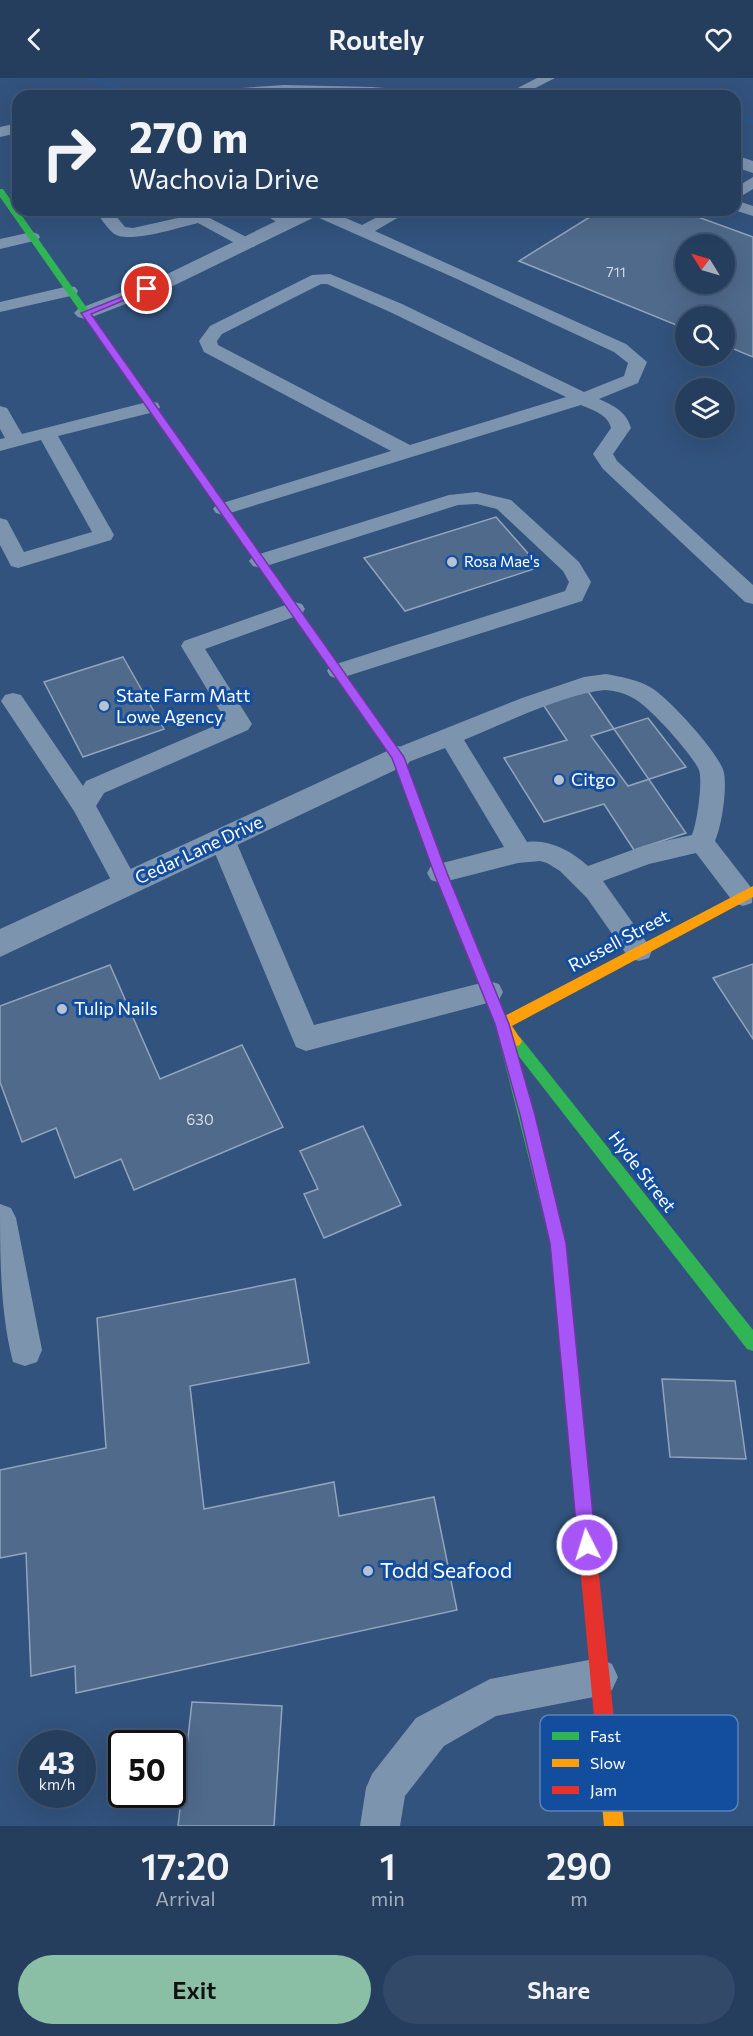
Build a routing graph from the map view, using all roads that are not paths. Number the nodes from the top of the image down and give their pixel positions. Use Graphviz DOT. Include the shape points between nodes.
graph roads {
  1 [pos="548,78"];
  2 [pos="292,90"];
  3 [pos="371,90"];
  4 [pos="522,90"];
  5 [pos="0,191"];
  6 [pos="12,208"];
  7 [pos="17,216"];
  8 [pos="108,216"];
  9 [pos="204,216"];
  10 [pos="276,216"];
  11 [pos="302,216"];
  12 [pos="328,216"];
  13 [pos="391,216"];
  14 [pos="200,218"];
  15 [pos="289,223"];
  16 [pos="362,231"];
  17 [pos="32,237"];
  18 [pos="0,244"];
  19 [pos="248,244"];
  20 [pos="69,291"];
  21 [pos="0,308"];
  22 [pos="85,313"];
  23 [pos="585,397"];
  24 [pos="152,407"];
  25 [pos="0,412"];
  26 [pos="48,433"];
  27 [pos="8,443"];
  28 [pos="408,452"];
  29 [pos="223,509"];
  30 [pos="0,524"];
  31 [pos="260,561"];
  32 [pos="753,597"];
  33 [pos="294,609"];
  34 [pos="338,671"];
  35 [pos="14,701"];
  36 [pos="450,736"];
  37 [pos="398,757"];
  38 [pos="84,806"];
  39 [pos="222,839"];
  40 [pos="702,842"];
  41 [pos="521,854"];
  42 [pos="441,873"];
  43 [pos="585,877"];
  44 [pos="126,884"];
  45 [pos="748,894"];
  46 [pos="0,944"];
  47 [pos="639,950"];
  48 [pos="489,992"];
  49 [pos="502,1024"];
  50 [pos="0,1218"];
  51 [pos="753,1343"];
  52 [pos="25,1350"];
  53 [pos="599,1677"];
  54 [pos="603,1715"];
  55 [pos="612,1811"];
  56 [pos="380,1826"];
  57 [pos="614,1826"];
  1 -- 4 [label="lane"];
  2 -- 3 [label="street"];
  5 -- 6 [label="main road"];
  7 -- 17 [label="main road"];
  8 -- 14 [label="lane" via="120,231 133,233"];
  9 -- 14 [label="lane"];
  10 -- 15 [label="lane"];
  11 -- 15 [label="street"];
  12 -- 16 [label="lane"];
  13 -- 16 [label="lane"];
  14 -- 19 [label="lane"];
  15 -- 19 [label="street"];
  16 -- 23 [label="lane" via="609,344 638,362 632,379"];
  17 -- 18 [label="lane"];
  17 -- 20 [label="main road"];
  19 -- 22 [label="street"];
  20 -- 21 [label="lane"];
  20 -- 22 [label="main road"];
  22 -- 24 [label="main road"];
  23 -- 28 [label="lane"];
  23 -- 28 [label="lane" via="330,279 318,279 216,330 208,341 210,348"];
  23 -- 32 [label="lane" via="619,420 621,428 603,454 610,465"];
  24 -- 26 [label="lane"];
  24 -- 29 [label="main road"];
  25 -- 27 [label="lane"];
  26 -- 27 [label="lane"];
  26 -- 30 [label="lane" via="104,535 18,561"];
  28 -- 29 [label="lane"];
  29 -- 31 [label="main road"];
  31 -- 33 [label="main road"];
  31 -- 34 [label="lane" via="456,499 477,498 504,504 572,567 580,582 574,596"];
  33 -- 34 [label="main road"];
  33 -- 38 [label="lane" via="192,646 240,724 95,787"];
  34 -- 37 [label="main road"];
  35 -- 38 [label="lane"];
  36 -- 37 [label="lane"];
  36 -- 40 [label="lane" via="591,683 624,685 659,706 700,752 712,772 709,825"];
  36 -- 41 [label="lane"];
  37 -- 39 [label="street, Cedar Lane Drive"];
  37 -- 42 [label="main road"];
  38 -- 44 [label="lane"];
  39 -- 44 [label="street, Cedar Lane Drive"];
  39 -- 48 [label="lane" via="306,1039"];
  40 -- 43 [label="lane" via="646,855"];
  40 -- 45 [label="lane"];
  41 -- 42 [label="lane"];
  41 -- 43 [label="lane" via="539,851 560,856"];
  42 -- 48 [label="main road"];
  43 -- 47 [label="lane"];
  44 -- 46 [label="street, Cedar Lane Drive"];
  45 -- 47 [label="main road, Russell Street"];
  47 -- 49 [label="main road, Russell Street"];
  48 -- 49 [label="main road"];
  49 -- 51 [label="main road, Hyde Street"];
  49 -- 53 [label="main road" via="558,1243"];
  50 -- 52 [label="lane"];
  53 -- 54 [label="main road"];
  53 -- 56 [label="lane" via="490,1698 430,1732 386,1788"];
  55 -- 57 [label="main road"];
}
